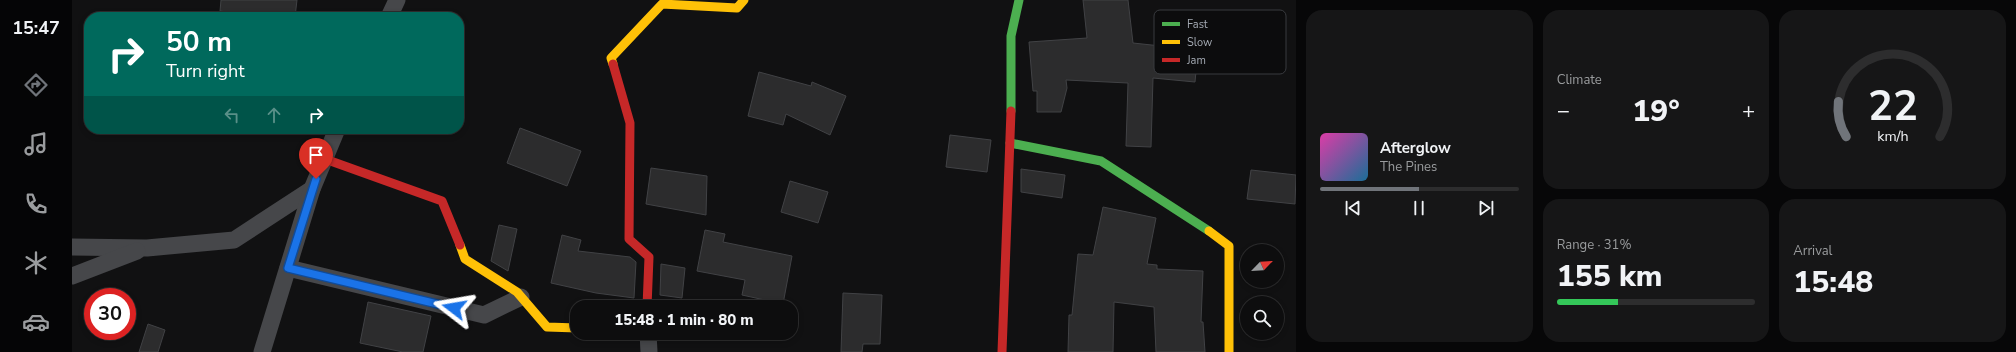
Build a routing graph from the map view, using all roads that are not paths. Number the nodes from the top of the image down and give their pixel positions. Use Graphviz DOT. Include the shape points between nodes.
graph roads {
  1 [pos="397,0"];
  2 [pos="744,0"];
  3 [pos="1019,0"];
  4 [pos="391,12"];
  5 [pos="335,134"];
  6 [pos="1010,143"];
  7 [pos="324,159"];
  8 [pos="312,189"];
  9 [pos="72,247"];
  10 [pos="146,248"];
  11 [pos="288,268"];
  12 [pos="72,276"];
  13 [pos="521,297"];
  14 [pos="647,300"];
  15 [pos="570,328"];
  16 [pos="648,340"];
  17 [pos="262,352"];
  18 [pos="649,352"];
  19 [pos="1002,352"];
  20 [pos="1228,352"];
  1 -- 4 [label="street"];
  2 -- 14 [label="street" via="737,8 662,4 611,58 630,123 629,239 649,257"];
  3 -- 6 [label="street" via="1011,36"];
  5 -- 7 [label="street"];
  6 -- 19 [label="street"];
  6 -- 20 [label="street" via="1101,161 1196,221 1229,246"];
  7 -- 8 [label="street"];
  7 -- 13 [label="street" via="442,201 465,259"];
  8 -- 10 [label="street" via="234,240"];
  8 -- 11 [label="street"];
  9 -- 10 [label="street"];
  10 -- 12 [label="street"];
  11 -- 13 [label="street" via="484,315"];
  11 -- 17 [label="street"];
  13 -- 15 [label="street" via="547,327"];
  16 -- 18 [label="street"];
}
